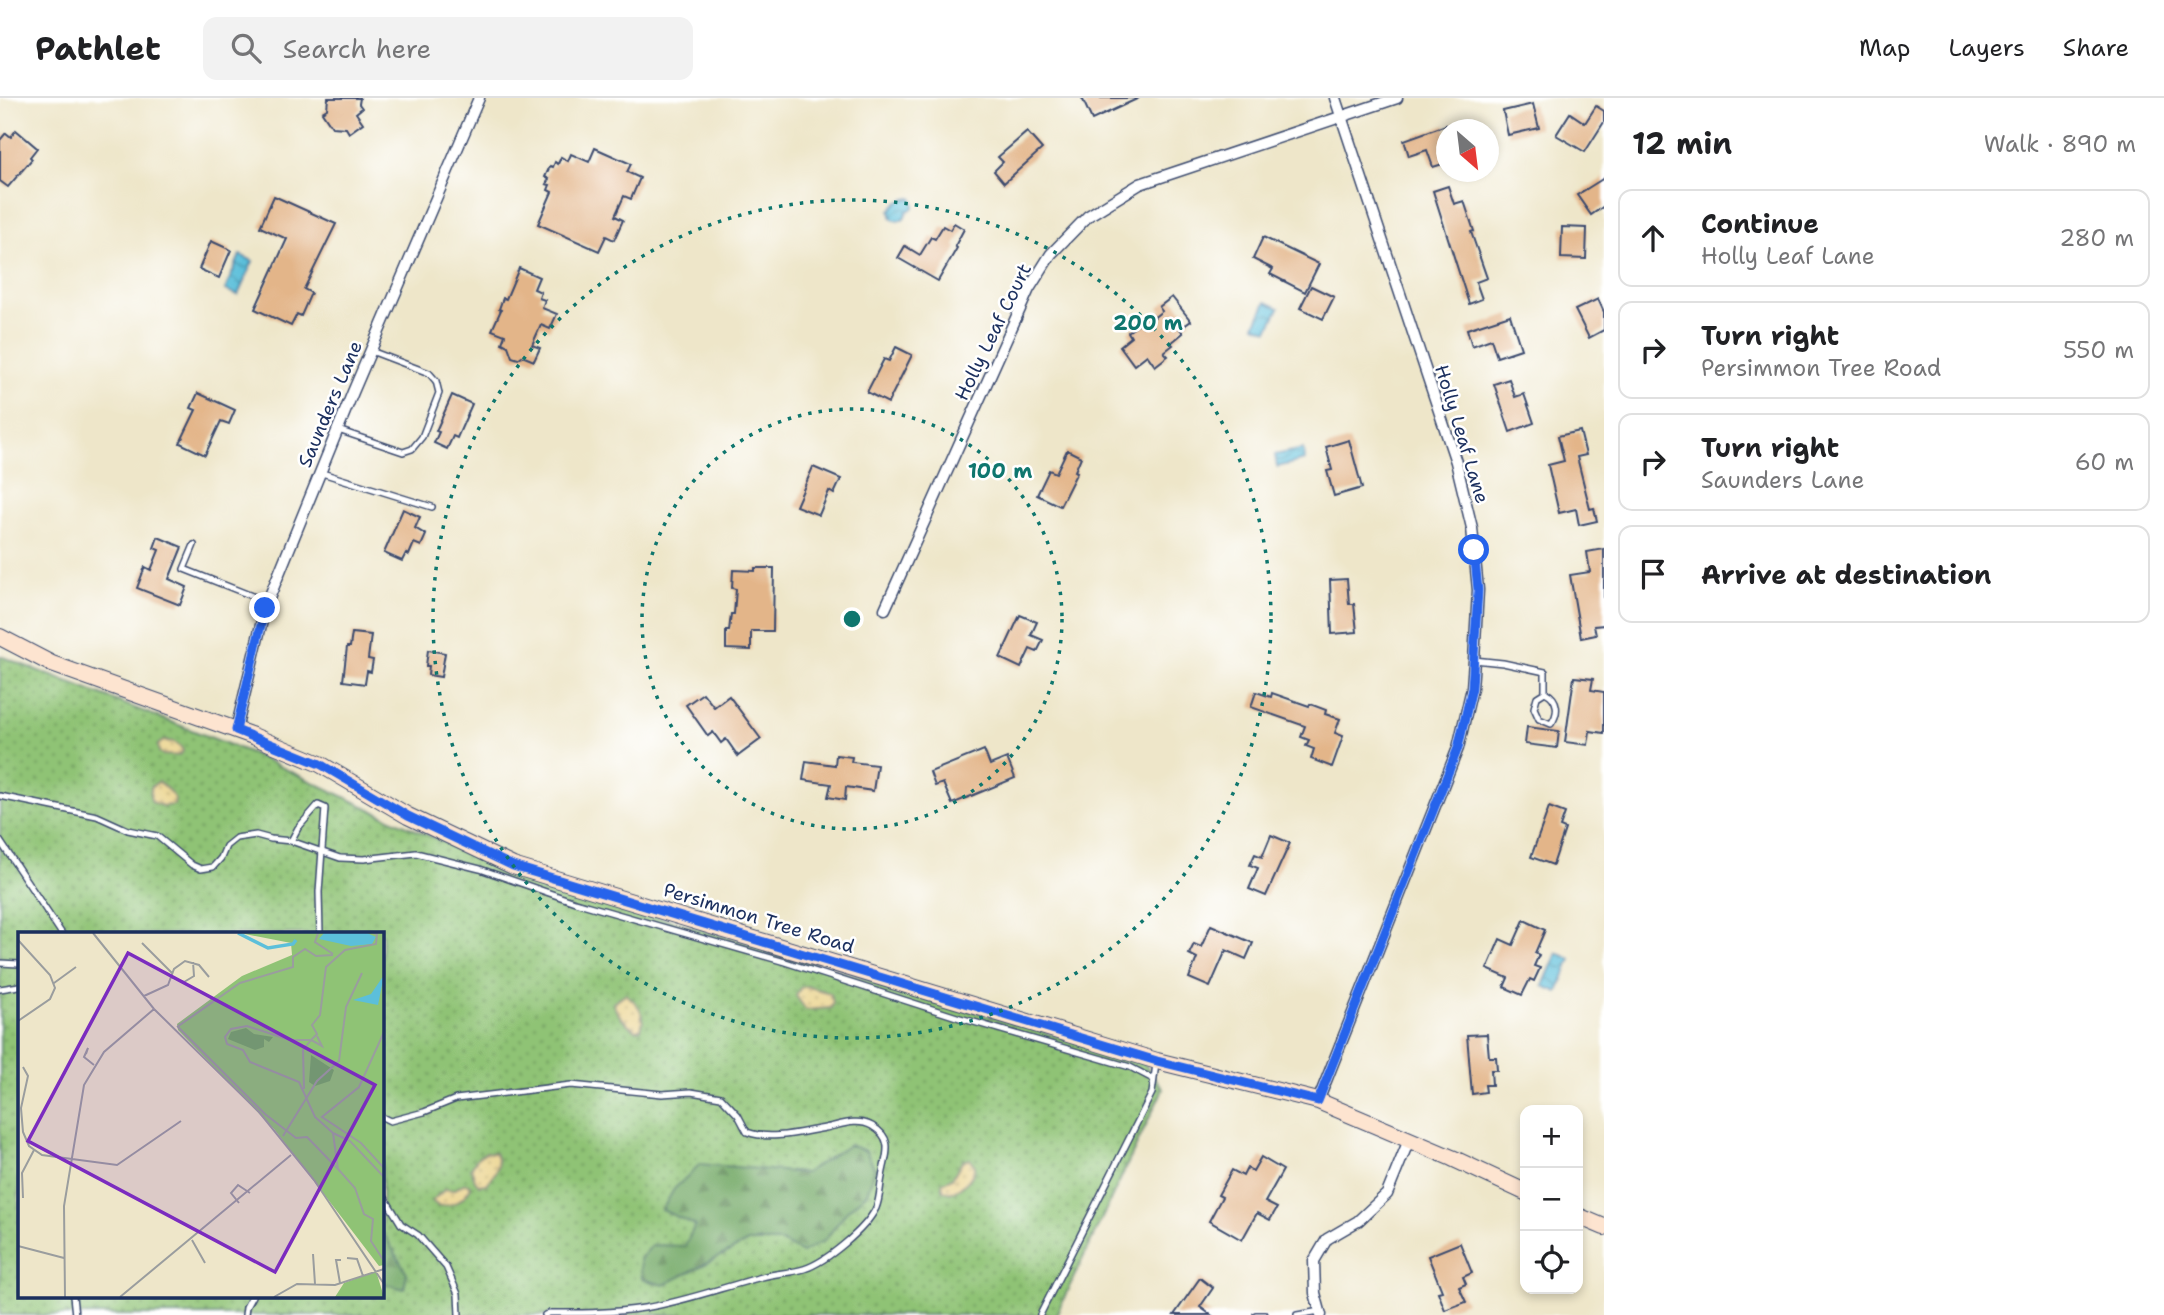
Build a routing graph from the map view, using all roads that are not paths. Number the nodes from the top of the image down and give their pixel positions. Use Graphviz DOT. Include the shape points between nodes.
graph roads {
  1 [pos="479,98"];
  2 [pos="1335,98"];
  3 [pos="1397,98"];
  4 [pos="1341,117"];
  5 [pos="371,351"];
  6 [pos="338,430"];
  7 [pos="320,472"];
  8 [pos="432,507"];
  9 [pos="194,545"];
  10 [pos="267,601"];
  11 [pos="885,608"];
  12 [pos="0,637"];
  13 [pos="1474,660"];
  14 [pos="1545,692"];
  15 [pos="236,730"];
  16 [pos="0,796"];
  17 [pos="0,841"];
  18 [pos="291,841"];
  19 [pos="322,853"];
  20 [pos="61,932"];
  21 [pos="320,932"];
  22 [pos="0,963"];
  23 [pos="18,964"];
  24 [pos="18,986"];
  25 [pos="0,989"];
  26 [pos="1157,1061"];
  27 [pos="1153,1079"];
  28 [pos="1318,1101"];
  29 [pos="383,1118"];
  30 [pos="1409,1140"];
  31 [pos="1520,1190"];
  32 [pos="383,1194"];
  33 [pos="1583,1218"];
  34 [pos="1604,1227"];
  35 [pos="251,1298"];
  36 [pos="1321,1313"];
  37 [pos="246,1315"];
  38 [pos="459,1315"];
  39 [pos="545,1315"];
  40 [pos="1040,1315"];
  41 [pos="1256,1315"];
  42 [pos="1265,1315"];
  43 [pos="1297,1315"];
  1 -- 5 [label="street, Saunders Lane"];
  2 -- 4 [label="street, Holly Leaf Lane"];
  3 -- 4 [label="street, Holly Leaf Court"];
  4 -- 11 [label="street, Holly Leaf Court" via="1140,184 1088,216 1051,254 1029,289"];
  4 -- 13 [label="street, Holly Leaf Lane" via="1455,462 1472,528 1478,590"];
  5 -- 6 [label="street, Saunders Lane"];
  5 -- 6 [label="lane" via="429,373 436,381 439,393 422,437 403,452"];
  6 -- 7 [label="street, Saunders Lane"];
  7 -- 8 [label="lane"];
  7 -- 10 [label="street, Saunders Lane"];
  9 -- 10 [label="lane" via="184,569"];
  10 -- 15 [label="street, Saunders Lane"];
  12 -- 15 [label="main road, Persimmon Tree Road" via="52,664"];
  13 -- 14 [label="lane" via="1545,672"];
  13 -- 28 [label="street, Holly Leaf Lane" via="1458,748"];
  14 -- 14 [label="lane" via="1536,697 1534,708 1538,719 1550,724 1557,716 1557,706"];
  15 -- 26 [label="main road, Persimmon Tree Road" via="320,764 408,816 513,866"];
  16 -- 18 [label="lane" via="97,816 157,836 201,869 213,867 236,838 256,835"];
  17 -- 20 [label="lane"];
  18 -- 19 [label="lane"];
  18 -- 19 [label="lane" via="318,805 324,808"];
  19 -- 21 [label="lane"];
  19 -- 27 [label="lane" via="364,859 416,853 480,869 575,902 1129,1067"];
  22 -- 23 [label="lane"];
  24 -- 25 [label="lane"];
  26 -- 27 [label="lane"];
  26 -- 28 [label="main road, Persimmon Tree Road"];
  27 -- 40 [label="lane" via="1152,1094"];
  28 -- 30 [label="main road, Persimmon Tree Road"];
  29 -- 39 [label="lane" via="390,1121 456,1099 571,1085 721,1097 747,1132 760,1137 859,1121 886,1139 888,1153 877,1207 834,1252 805,1269 645,1308"];
  30 -- 31 [label="main road, Persimmon Tree Road"];
  30 -- 36 [label="street" via="1387,1194 1358,1221 1328,1239 1314,1261"];
  32 -- 38 [label="lane" via="401,1224 418,1235 446,1267 458,1294"];
  33 -- 34 [label="main road"];
  35 -- 37 [label="lane"];
  36 -- 43 [label="lane"];
  41 -- 42 [label="lane"];
}
